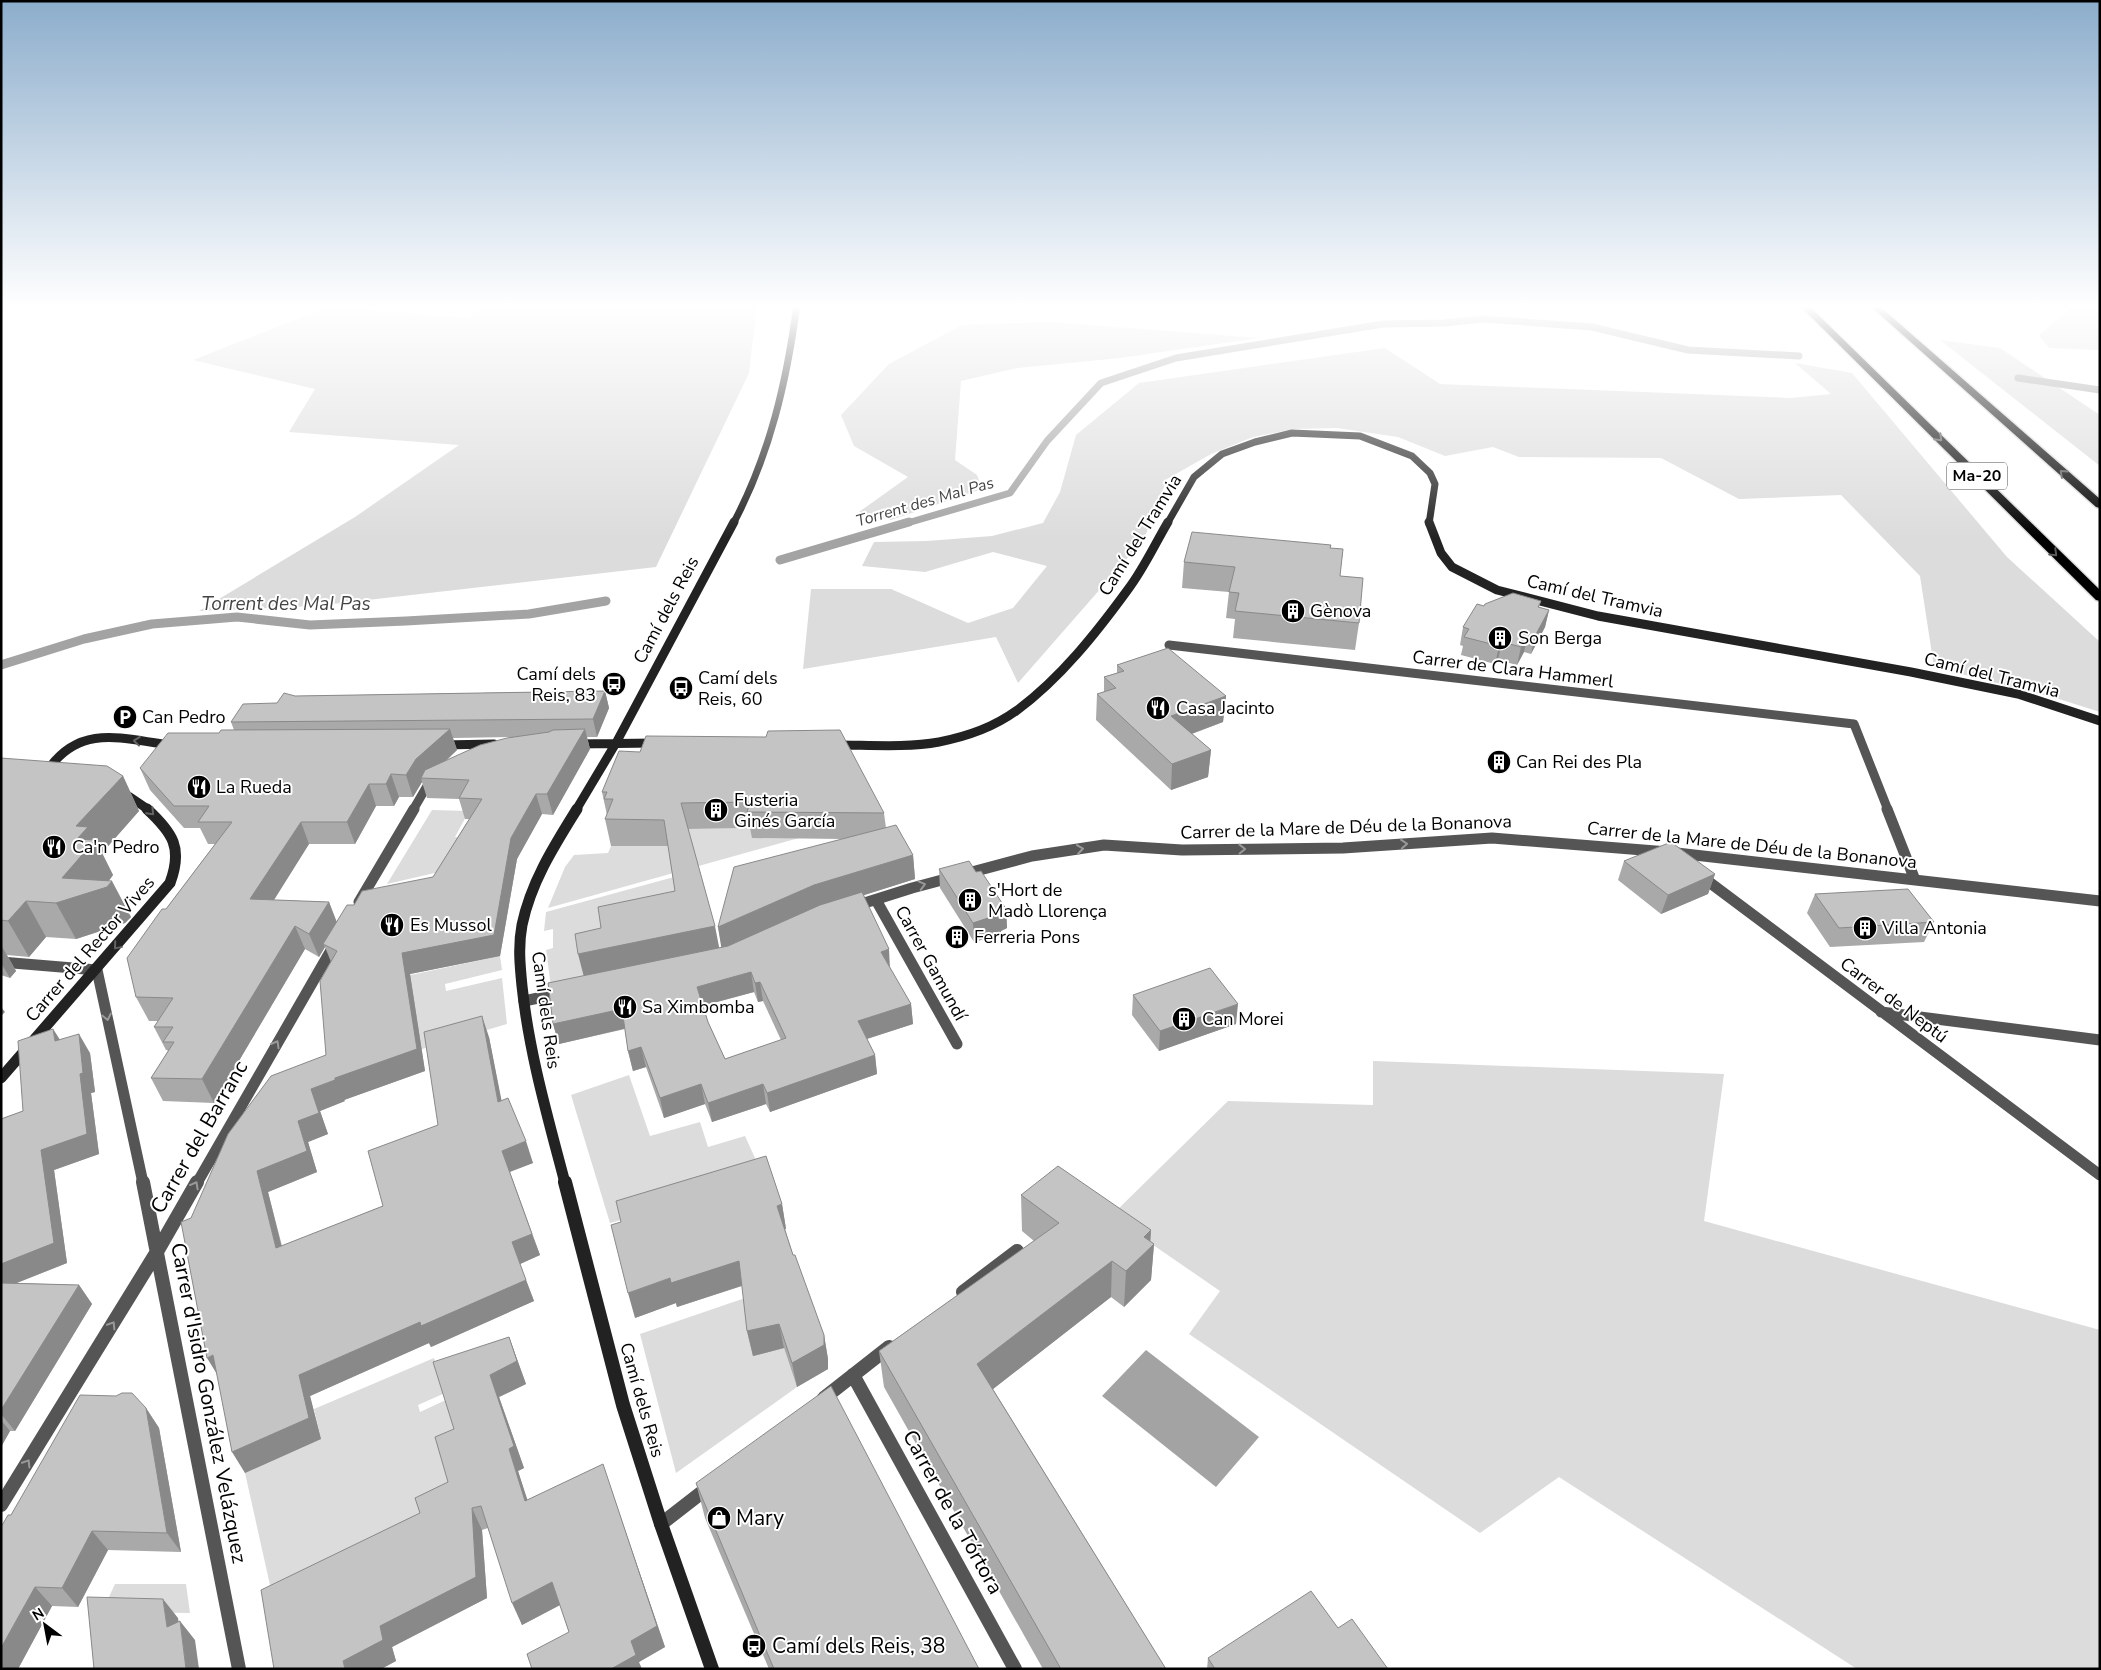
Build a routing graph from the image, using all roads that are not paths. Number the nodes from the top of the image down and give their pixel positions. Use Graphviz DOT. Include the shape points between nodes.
graph roads {
  1 [pos="784,382"];
  2 [pos="1881,382"];
  3 [pos="1960,382"];
  4 [pos="2100,505"];
  5 [pos="2100,597"];
  6 [pos="1168,646"];
  7 [pos="2100,721"];
  8 [pos="616,743"];
  9 [pos="501,744"];
  10 [pos="566,744"];
  11 [pos="664,744"];
  12 [pos="432,745"];
  13 [pos="472,745"];
  14 [pos="829,745"];
  15 [pos="186,746"];
  16 [pos="459,757"];
  17 [pos="442,777"];
  18 [pos="62,780"];
  19 [pos="114,789"];
  20 [pos="1668,852"];
  21 [pos="1915,880"];
  22 [pos="876,900"];
  23 [pos="2100,901"];
  24 [pos="848,908"];
  25 [pos="354,910"];
  26 [pos="340,935"];
  27 [pos="1,962"];
  28 [pos="97,970"];
  29 [pos="572,991"];
  30 [pos="524,1001"];
  31 [pos="1880,1012"];
  32 [pos="2100,1040"];
  33 [pos="957,1044"];
  34 [pos="1,1078"];
  35 [pos="2100,1175"];
  36 [pos="158,1250"];
  37 [pos="1017,1252"];
  38 [pos="955,1298"];
  39 [pos="901,1338"];
  40 [pos="853,1375"];
  41 [pos="815,1405"];
  42 [pos="723,1476"];
  43 [pos="1,1505"];
  44 [pos="661,1524"];
  45 [pos="238,1669"];
  46 [pos="712,1669"];
  47 [pos="1015,1669"];
  1 -- 8 [label="street, Camí dels Reis" via="765,454 756,475"];
  2 -- 5 [label="highway, Ma-20, one-way"];
  4 -- 3 [label="highway, one-way"];
  6 -- 21 [label="street, Carrer de Clara Hammerl" via="1854,724"];
  7 -- 14 [label="street, Camí del Tramvia" via="2018,694 1598,616 1497,590 1452,567 1441,553 1429,523 1435,484 1423,465 1404,453 1360,436 1292,433 1222,454 1194,477 1130,587 1079,651 1046,686 1015,712 978,731 938,742"];
  8 -- 10 [label="street"];
  8 -- 11 [label="street"];
  8 -- 30 [label="street, Camí dels Reis" via="540,868 530,896 519,950"];
  9 -- 13 [label="street"];
  12 -- 13 [label="street"];
  13 -- 16 [label="street"];
  15 -- 18 [label="street, one-way" via="92,738 69,748 50,767 53,777"];
  17 -- 25 [label="street" via="427,786"];
  19 -- 28 [label="street, Carrer del Rector Vives, one-way" via="149,809 163,826 177,856 170,883"];
  20 -- 21 [label="street, Carrer de la Mare de Déu de la Bonanova"];
  22 -- 20 [label="street, Carrer de la Mare de Déu de la Bonanova, one-way" via="1032,856 1104,845 1182,850 1343,848 1492,838"];
  20 -- 31 [label="street, Carrer de Neptú"];
  21 -- 23 [label="street, Carrer de la Mare de Déu de la Bonanova"];
  22 -- 24 [label="street, Carrer de la Mare de Déu de la Bonanova"];
  22 -- 33 [label="street, Carrer Gamundí"];
  36 -- 26 [label="street, Carrer del Barranc, one-way"];
  27 -- 28 [label="street"];
  28 -- 34 [label="street, Carrer del Rector Vives"];
  28 -- 36 [label="street, Carrer d'Isidro González Velázquez, one-way"];
  29 -- 30 [label="street"];
  30 -- 44 [label="street, Camí dels Reis" via="536,1071 623,1406"];
  31 -- 32 [label="street"];
  31 -- 35 [label="street, Carrer de Neptú"];
  43 -- 36 [label="street, Carrer del Barranc, one-way"];
  36 -- 45 [label="street, Carrer d'Isidro González Velázquez"];
  37 -- 38 [label="street"];
  39 -- 40 [label="street"];
  40 -- 41 [label="street"];
  40 -- 47 [label="street, Carrer de la Tórtora"];
  42 -- 44 [label="street"];
  44 -- 46 [label="street, Camí dels Reis"];
}
